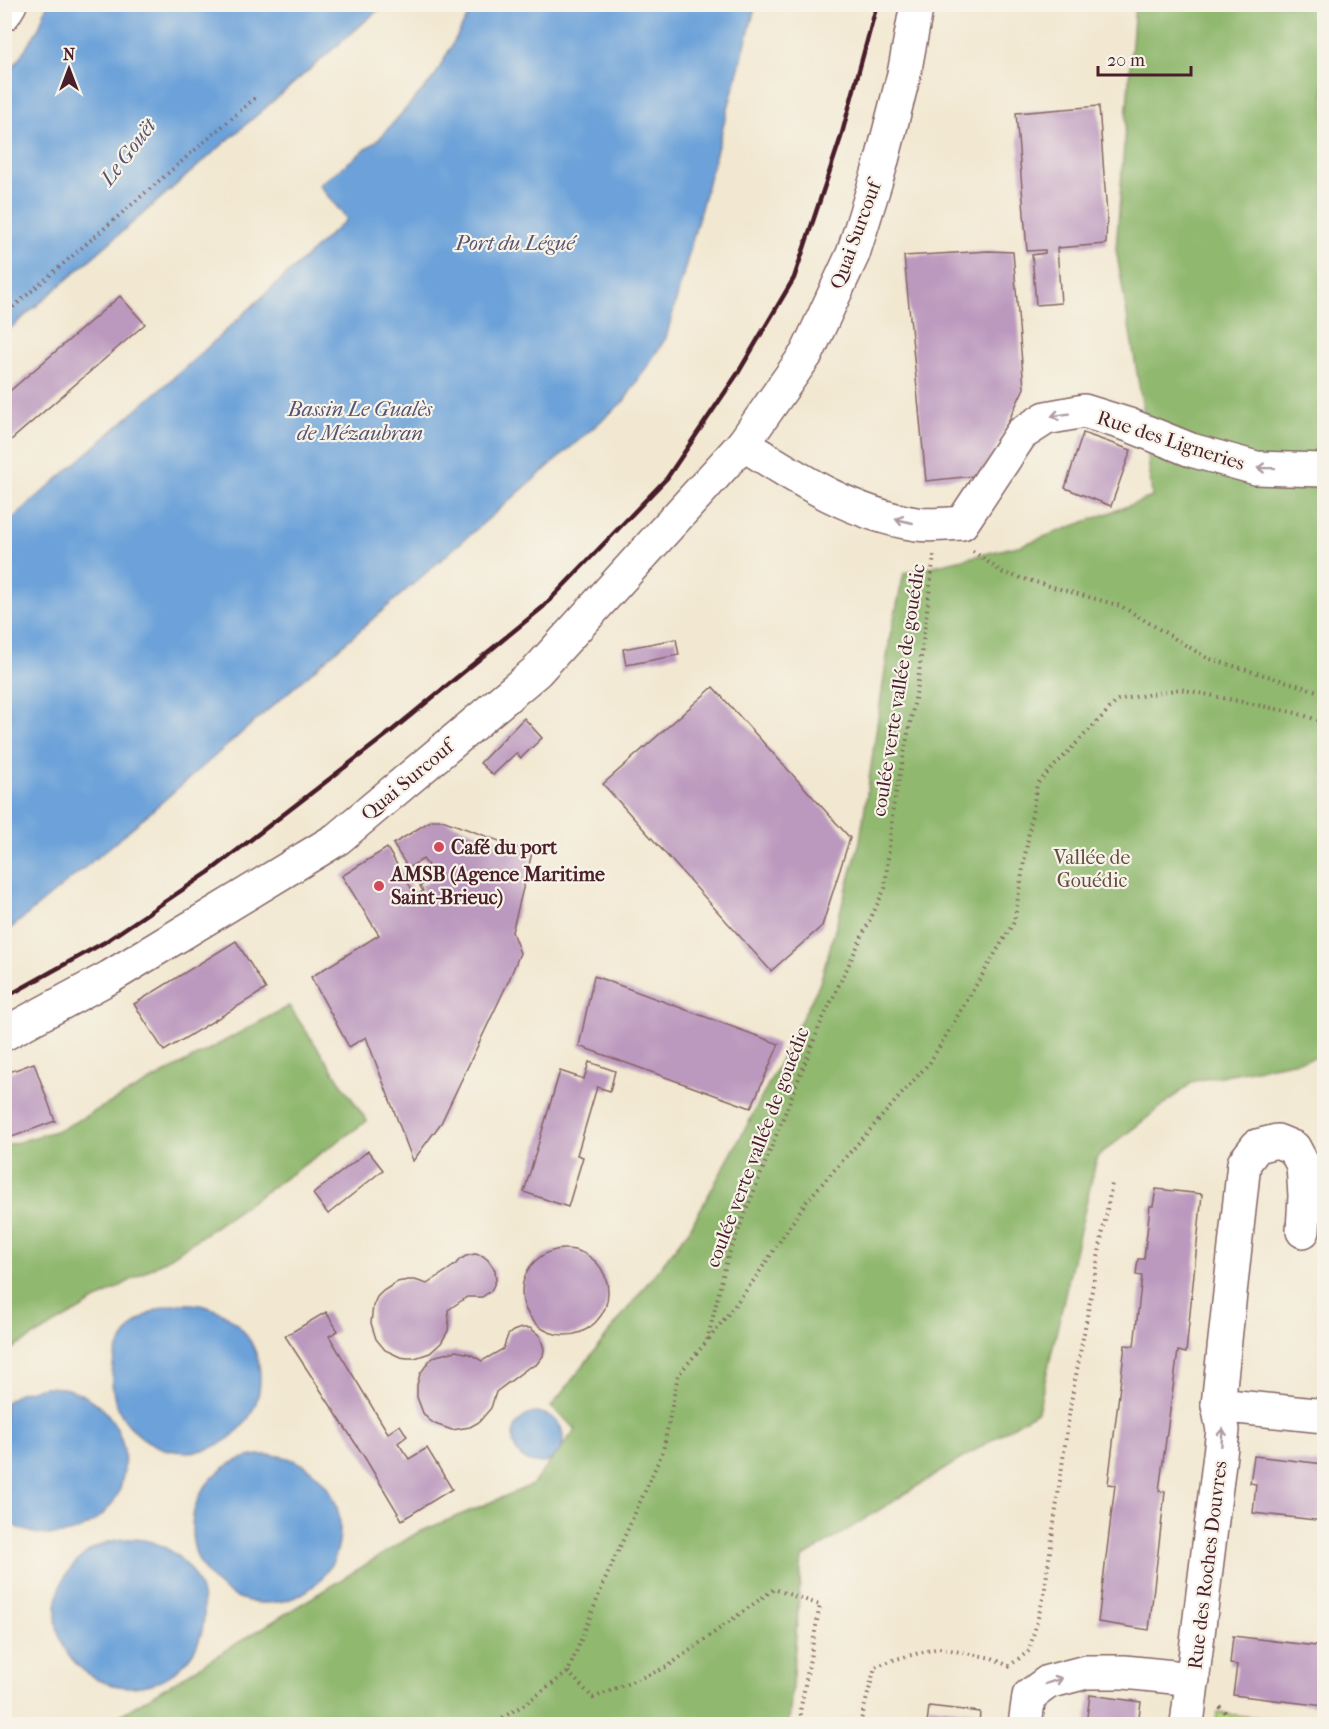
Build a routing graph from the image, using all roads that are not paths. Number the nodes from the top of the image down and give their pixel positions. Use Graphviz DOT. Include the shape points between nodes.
graph roads {
  1 [pos="10,4"];
  2 [pos="917,4"];
  3 [pos="4,14"];
  4 [pos="743,444"];
  5 [pos="1324,470"];
  6 [pos="4,1034"];
  7 [pos="1302,1231"];
  8 [pos="1218,1405"];
  9 [pos="1324,1416"];
  10 [pos="1193,1679"];
  11 [pos="1025,1725"];
  12 [pos="1187,1725"];
  1 -- 3 [label="street"];
  2 -- 4 [label="street, Quai Surcouf" via="881,164 853,254 807,353"];
  5 -- 4 [label="street, Rue des Ligneries, one-way" via="1256,468 1191,450 1084,411 1046,418 1021,434 950,524 916,524 871,513 826,495"];
  4 -- 6 [label="street, Quai Surcouf" via="537,671 337,839 110,977"];
  7 -- 8 [label="street, Rue des Roches Douvres" via="1303,1165 1294,1148 1277,1141 1257,1146 1244,1163"];
  8 -- 9 [label="street"];
  10 -- 8 [label="street, Rue des Roches Douvres, one-way" via="1223,1430"];
  11 -- 10 [label="street, one-way" via="1029,1696 1048,1682 1086,1672"];
  10 -- 12 [label="street, Rue des Roches Douvres"];
}
